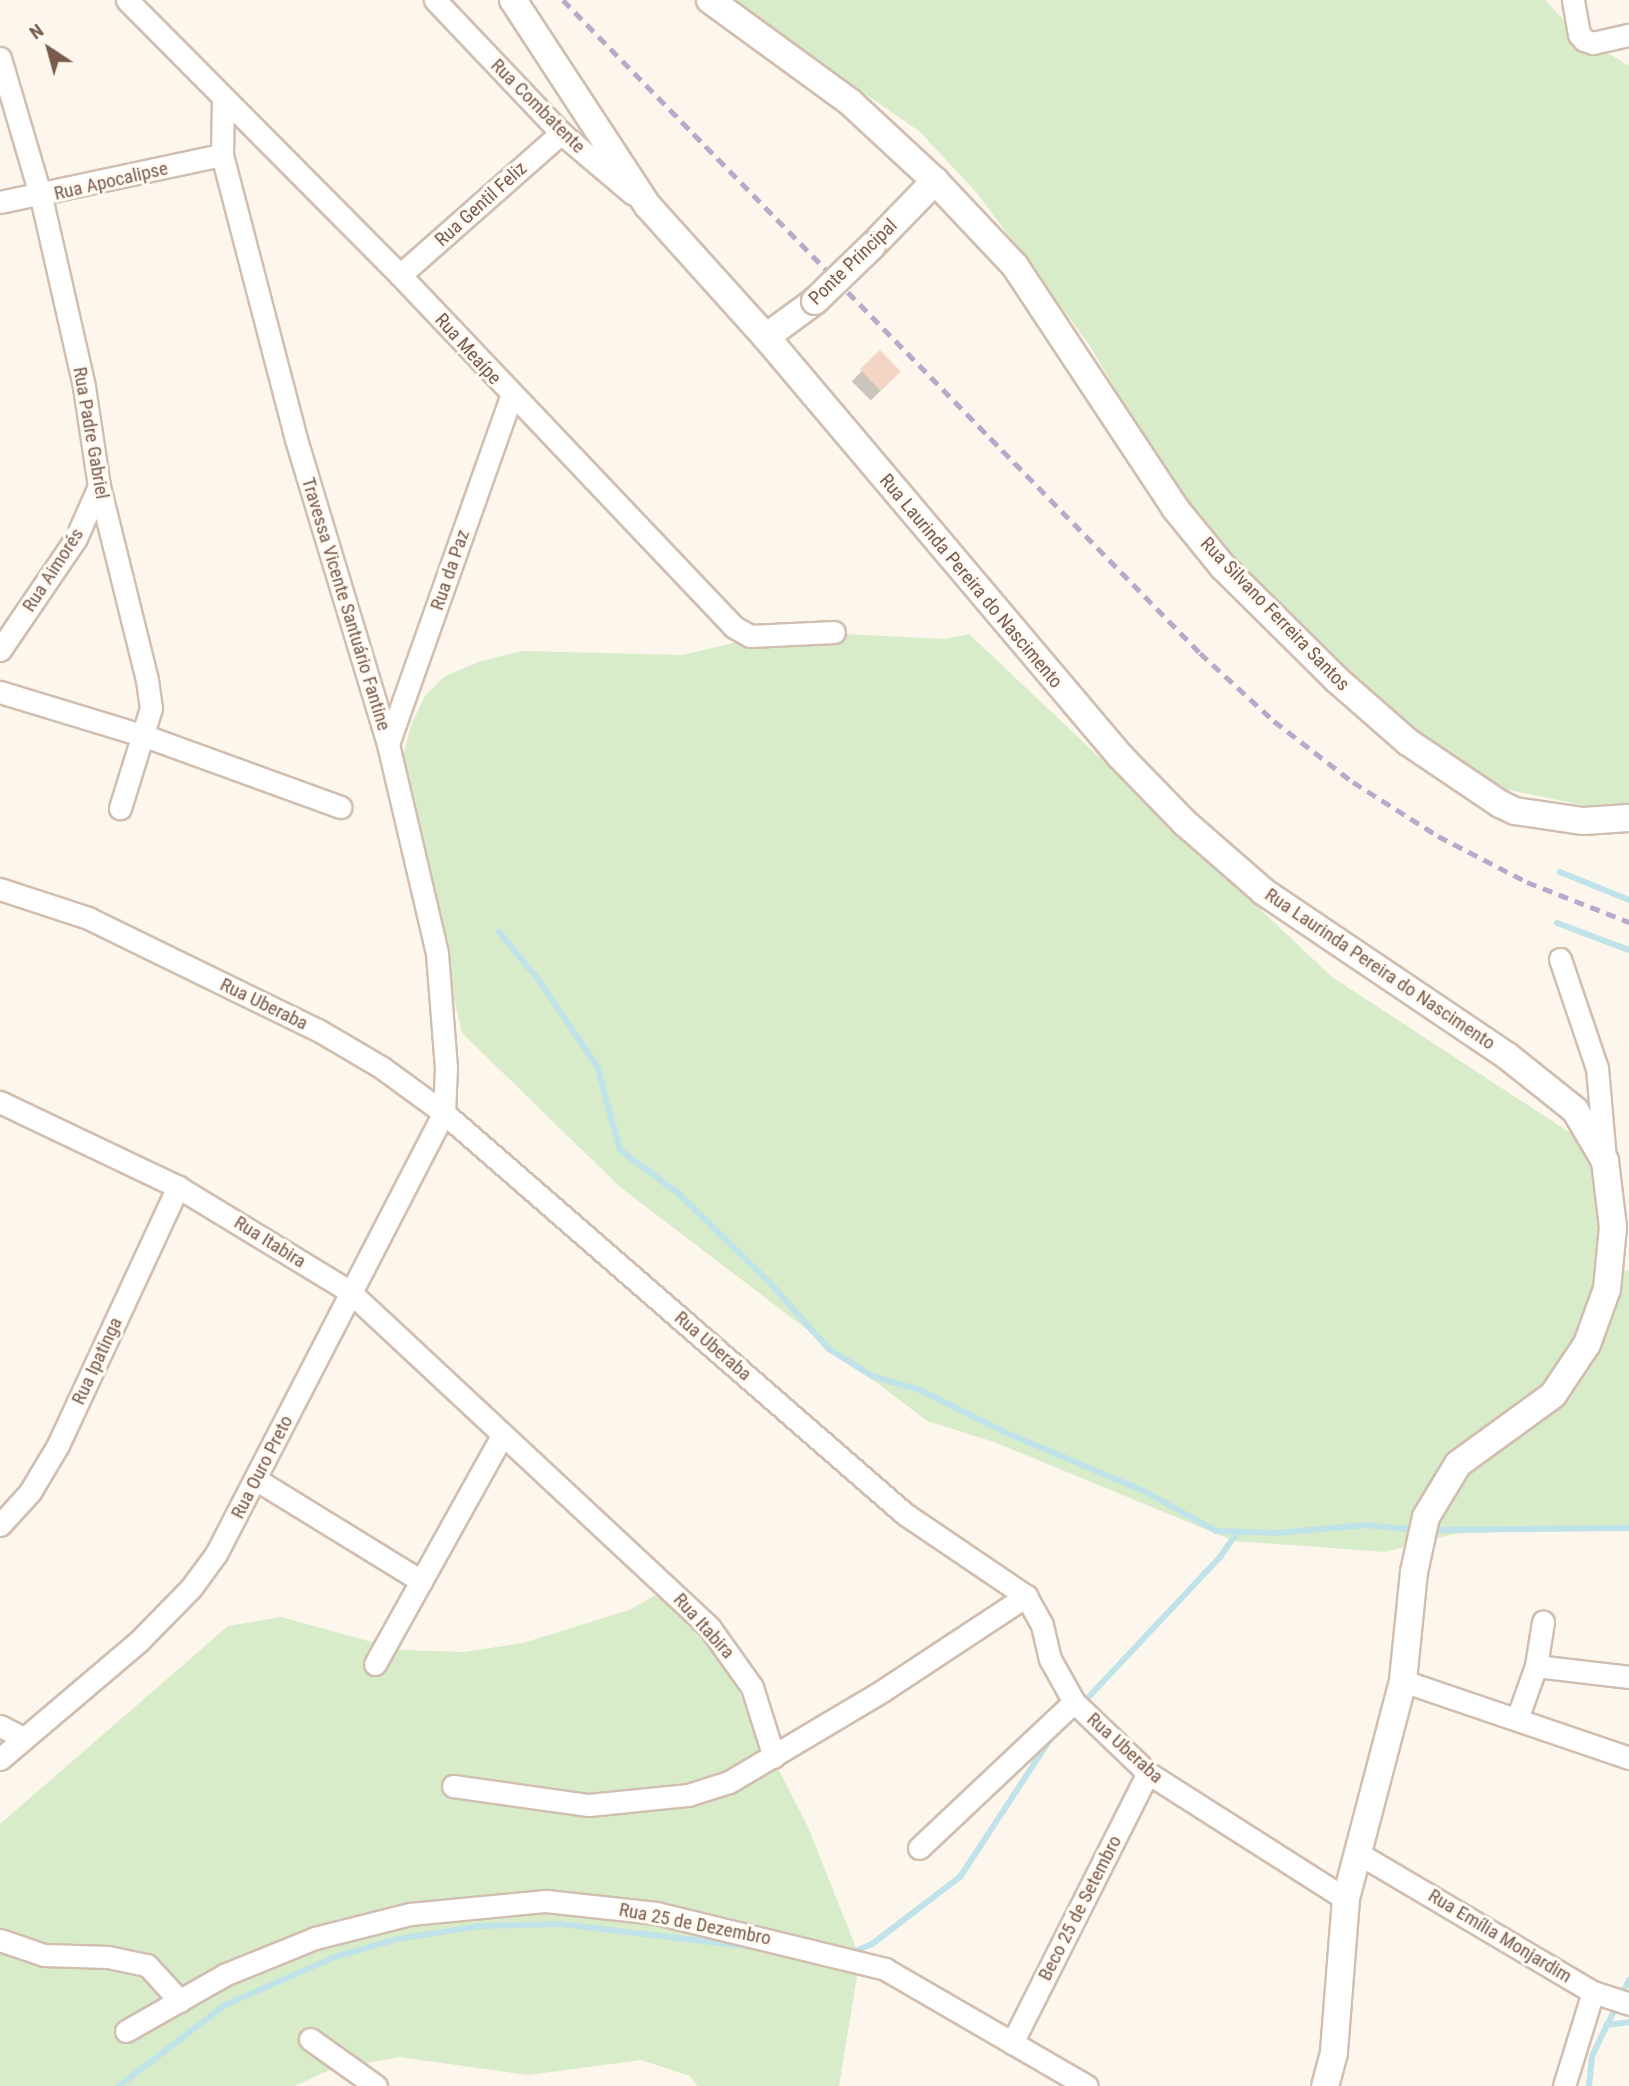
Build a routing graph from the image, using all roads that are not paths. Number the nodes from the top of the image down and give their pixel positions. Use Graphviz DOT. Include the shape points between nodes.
graph roads {
  1 [pos="127,0"];
  2 [pos="435,0"];
  3 [pos="513,0"];
  4 [pos="710,0"];
  5 [pos="1573,0"];
  6 [pos="1629,35"];
  7 [pos="0,58"];
  8 [pos="223,100"];
  9 [pos="561,133"];
  10 [pos="222,155"];
  11 [pos="935,181"];
  12 [pos="41,197"];
  13 [pos="0,202"];
  14 [pos="648,206"];
  15 [pos="400,275"];
  16 [pos="766,337"];
  17 [pos="511,396"];
  18 [pos="99,486"];
  19 [pos="834,632"];
  20 [pos="0,650"];
  21 [pos="0,692"];
  22 [pos="145,736"];
  23 [pos="388,744"];
  24 [pos="340,807"];
  25 [pos="120,808"];
  26 [pos="1629,818"];
  27 [pos="0,889"];
  28 [pos="1560,959"];
  29 [pos="0,1102"];
  30 [pos="444,1113"];
  31 [pos="1605,1161"];
  32 [pos="178,1187"];
  33 [pos="349,1291"];
  34 [pos="502,1436"];
  35 [pos="257,1480"];
  36 [pos="0,1525"];
  37 [pos="421,1581"];
  38 [pos="1026,1596"];
  39 [pos="1543,1622"];
  40 [pos="375,1664"];
  41 [pos="1536,1666"];
  42 [pos="1629,1677"];
  43 [pos="1403,1681"];
  44 [pos="1074,1702"];
  45 [pos="1517,1719"];
  46 [pos="0,1726"];
  47 [pos="24,1738"];
  48 [pos="774,1757"];
  49 [pos="1629,1758"];
  50 [pos="0,1759"];
  51 [pos="1148,1773"];
  52 [pos="453,1786"];
  53 [pos="919,1848"];
  54 [pos="1365,1856"];
  55 [pos="1346,1899"];
  56 [pos="0,1940"];
  57 [pos="1593,1992"];
  58 [pos="180,2001"];
  59 [pos="1629,2004"];
  60 [pos="126,2031"];
  61 [pos="310,2039"];
  62 [pos="1012,2043"];
  63 [pos="376,2086"];
  64 [pos="1087,2086"];
  65 [pos="1325,2086"];
  66 [pos="1564,2086"];
  1 -- 8 [label="street, Rua Meaípe"];
  2 -- 9 [label="street, Rua Combatente"];
  3 -- 14 [label="street, Rua Laurinda Pereira do Nascimento"];
  4 -- 11 [label="street, Rua Silvano Ferreira Santos" via="850,102"];
  5 -- 6 [label="street" via="1579,34 1593,43"];
  7 -- 12 [label="street, Rua Padre Gabriel"];
  8 -- 10 [label="street, Travessa Vicente Santuário Fantine"];
  8 -- 15 [label="street, Rua Meaípe"];
  9 -- 14 [label="street, Rua Combatente"];
  9 -- 15 [label="street, Rua Gentil Feliz"];
  10 -- 12 [label="street, Rua Apocalipse"];
  10 -- 23 [label="street, Travessa Vicente Santuário Fantine" via="296,439"];
  11 -- 16 [label="street, Ponte Principal, bridge" via="815,301"];
  11 -- 26 [label="street, Rua Silvano Ferreira Santos" via="1014,266 1175,508 1223,567 1336,679 1408,742 1500,804 1515,811 1583,821"];
  12 -- 13 [label="street, Rua Apocalipse"];
  12 -- 18 [label="street, Rua Padre Gabriel" via="84,387"];
  14 -- 16 [label="street, Rua Laurinda Pereira do Nascimento"];
  15 -- 17 [label="street, Rua Meaípe"];
  16 -- 31 [label="street, Rua Laurinda Pereira do Nascimento" via="974,589 1185,823 1264,892 1506,1055 1574,1110"];
  17 -- 19 [label="street, Rua Meaípe" via="744,634"];
  17 -- 23 [label="street, Rua da Paz"];
  18 -- 20 [label="street, Rua Aimorés" via="76,538"];
  18 -- 22 [label="street, Rua Padre Gabriel" via="147,680 151,708"];
  21 -- 22 [label="street"];
  22 -- 24 [label="street"];
  22 -- 25 [label="street, Rua Padre Gabriel"];
  23 -- 30 [label="street, Travessa Vicente Santuário Fantine" via="437,953 446,1068"];
  27 -- 30 [label="street, Rua Uberaba" via="88,918 318,1030 381,1067"];
  28 -- 31 [label="street" via="1597,1068"];
  29 -- 32 [label="street, Rua Itabira"];
  30 -- 33 [label="street, Rua Ouro Preto"];
  30 -- 38 [label="street, Rua Uberaba" via="905,1514"];
  31 -- 43 [label="street, Rua Laurinda Pereira do Nascimento" via="1613,1227 1607,1289 1587,1344 1553,1395 1458,1464 1426,1517 1414,1572"];
  32 -- 33 [label="street, Rua Itabira"];
  32 -- 36 [label="street, Rua Ipatinga" via="58,1445 30,1492"];
  33 -- 34 [label="street, Rua Itabira"];
  33 -- 35 [label="street, Rua Ouro Preto"];
  34 -- 37 [label="street"];
  34 -- 48 [label="street, Rua Itabira" via="710,1628 752,1687"];
  35 -- 37 [label="street"];
  35 -- 47 [label="street, Rua Ouro Preto" via="216,1554 191,1588 139,1641"];
  37 -- 40 [label="street"];
  38 -- 44 [label="street, Rua Uberaba" via="1042,1625 1050,1659"];
  38 -- 48 [label="street"];
  39 -- 41 [label="street"];
  41 -- 42 [label="street"];
  41 -- 45 [label="street"];
  43 -- 45 [label="street"];
  43 -- 54 [label="street, Rua Laurinda Pereira do Nascimento"];
  44 -- 51 [label="street, Rua Uberaba"];
  44 -- 53 [label="street"];
  45 -- 49 [label="street"];
  46 -- 47 [label="street"];
  47 -- 50 [label="street, Rua Ouro Preto"];
  48 -- 52 [label="street" via="729,1782 641,1802 589,1805"];
  51 -- 55 [label="street, Rua Uberaba"];
  51 -- 62 [label="street, Beco 25 de Setembro"];
  54 -- 55 [label="street, Rua Laurinda Pereira do Nascimento"];
  54 -- 57 [label="street, Rua Emília Monjardim"];
  55 -- 65 [label="street, Rua Laurinda Pereira do Nascimento" via="1334,2053"];
  56 -- 58 [label="street" via="44,1955 108,1956 146,1965"];
  57 -- 59 [label="street, Rua Emília Monjardim"];
  57 -- 66 [label="street"];
  58 -- 60 [label="street, Rua 25 de Dezembro"];
  58 -- 62 [label="street, Rua 25 de Dezembro" via="224,1975 315,1938 410,1914 546,1901 656,1913 885,1969"];
  61 -- 63 [label="street"];
  62 -- 64 [label="street, Rua 25 de Dezembro"];
}
